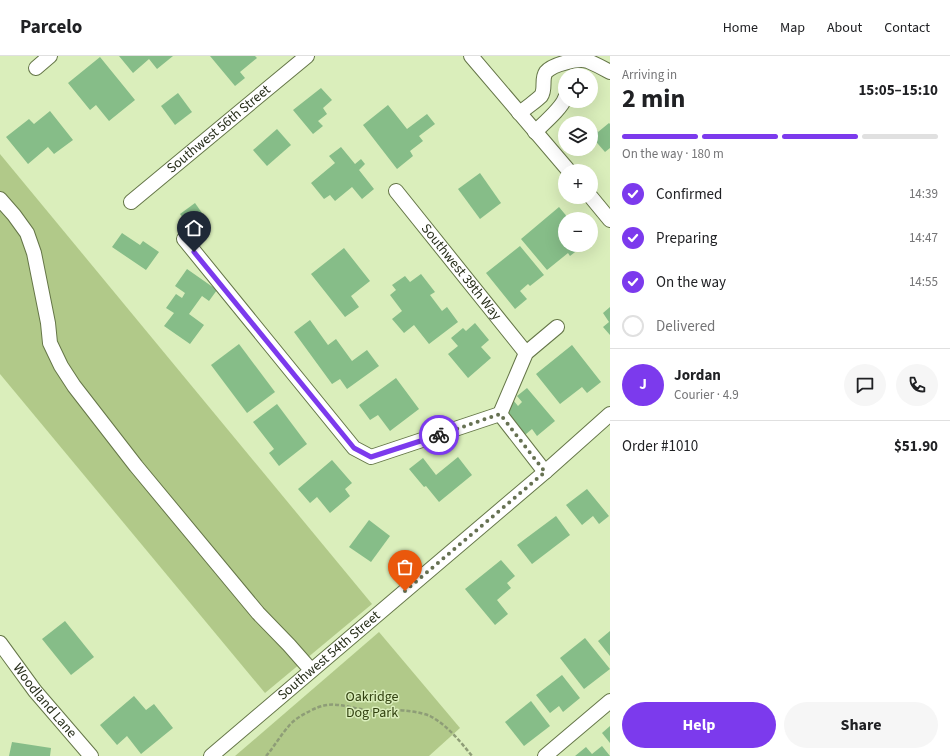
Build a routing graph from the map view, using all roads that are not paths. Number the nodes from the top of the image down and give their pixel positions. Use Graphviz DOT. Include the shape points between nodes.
graph roads {
  1 [pos="50,56"];
  2 [pos="307,56"];
  3 [pos="474,57"];
  4 [pos="36,68"];
  5 [pos="569,68"];
  6 [pos="610,72"];
  7 [pos="558,108"];
  8 [pos="519,113"];
  9 [pos="535,132"];
  10 [pos="563,164"];
  11 [pos="396,191"];
  12 [pos="0,199"];
  13 [pos="131,202"];
  14 [pos="597,204"];
  15 [pos="610,220"];
  16 [pos="184,240"];
  17 [pos="557,327"];
  18 [pos="526,353"];
  19 [pos="500,414"];
  20 [pos="610,414"];
  21 [pos="545,472"];
  22 [pos="0,643"];
  23 [pos="311,670"];
  24 [pos="610,700"];
  25 [pos="91,756"];
  26 [pos="210,756"];
  27 [pos="545,756"];
  1 -- 4 [label="street"];
  2 -- 13 [label="street, Southwest 56th Street"];
  3 -- 8 [label="street"];
  5 -- 6 [label="street" via="586,61"];
  5 -- 8 [label="street" via="557,65 546,72 541,96"];
  7 -- 9 [label="street"];
  8 -- 9 [label="street"];
  9 -- 10 [label="street"];
  11 -- 18 [label="street, Southwest 39th Way"];
  12 -- 23 [label="street" via="27,233 34,253 50,343 74,386 136,466 258,613"];
  14 -- 15 [label="street"];
  16 -- 19 [label="street" via="354,448 371,457"];
  17 -- 18 [label="street"];
  18 -- 19 [label="street"];
  19 -- 21 [label="street"];
  20 -- 21 [label="street, Southwest 54th Street"];
  21 -- 23 [label="street, Southwest 54th Street"];
  22 -- 25 [label="street, Woodland Lane" via="35,691"];
  23 -- 26 [label="street, Southwest 54th Street"];
  24 -- 27 [label="street"];
}
